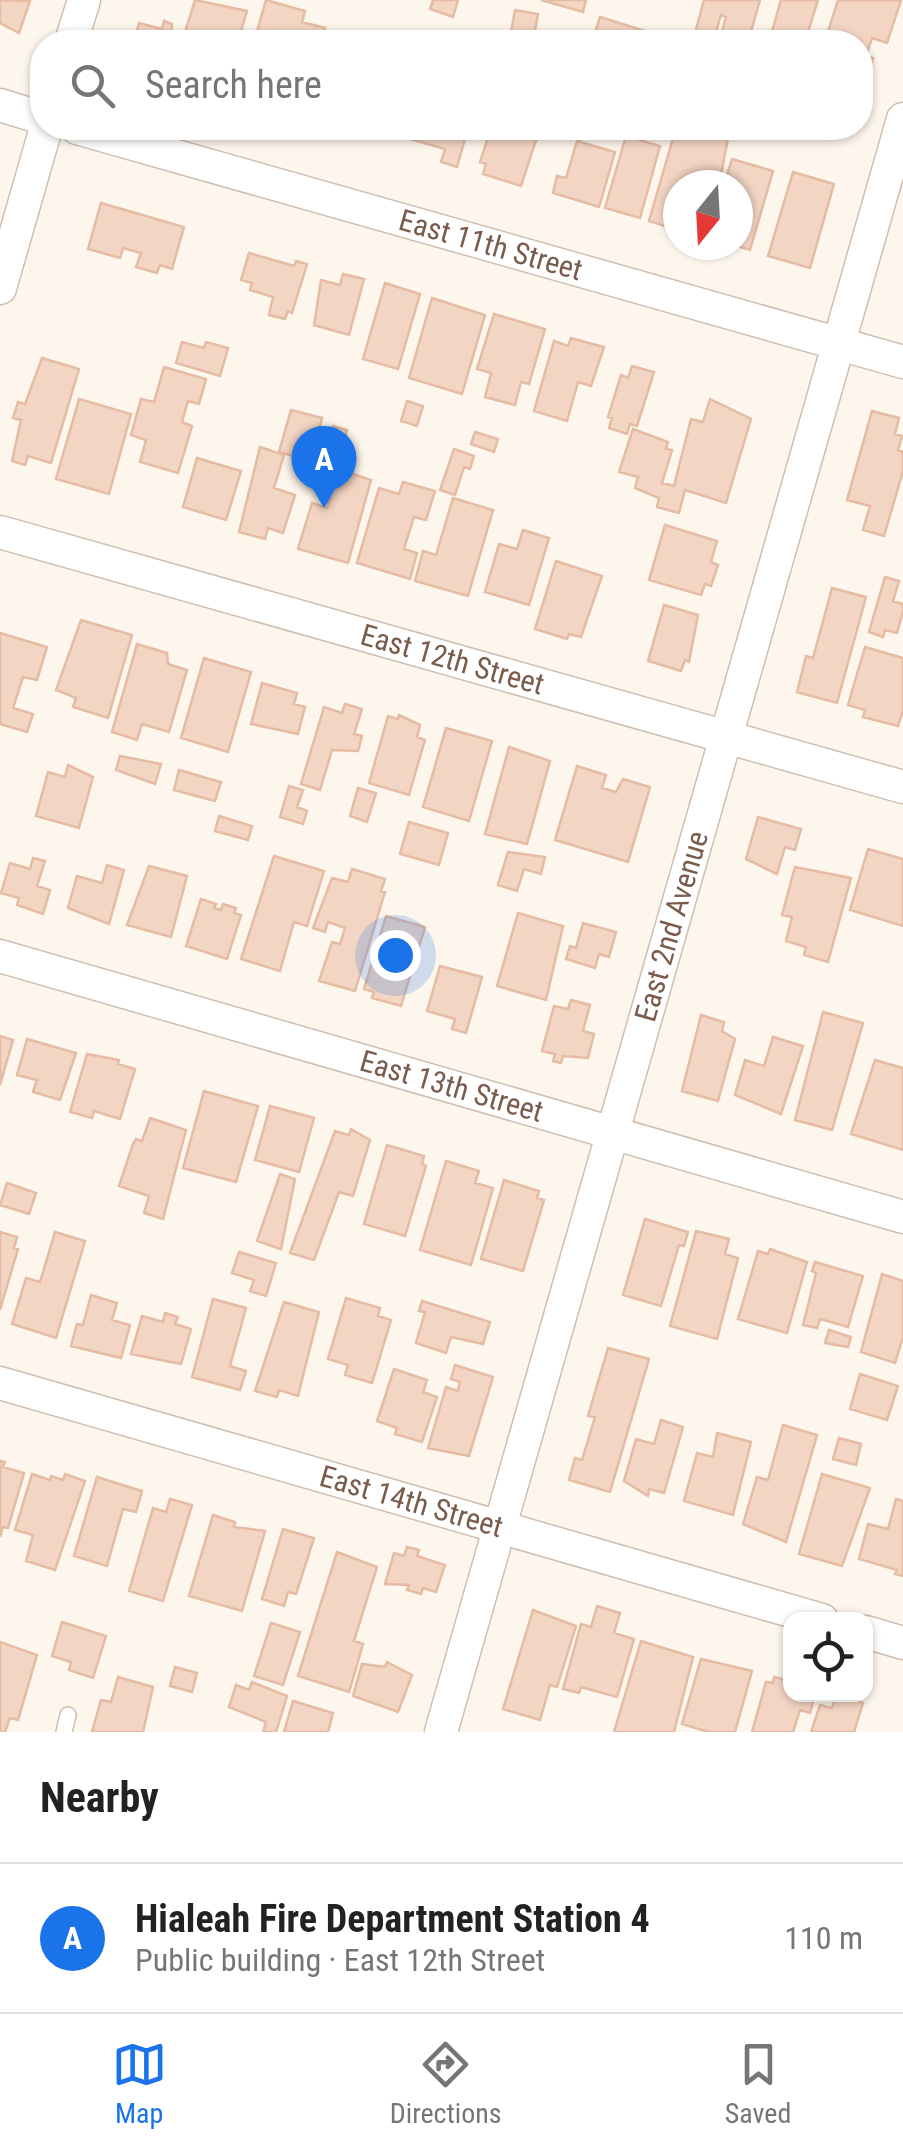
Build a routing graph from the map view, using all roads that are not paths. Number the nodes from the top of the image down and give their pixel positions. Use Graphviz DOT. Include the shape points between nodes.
graph roads {
  1 [pos="84,0"];
  2 [pos="75,30"];
  3 [pos="0,105"];
  4 [pos="30,114"];
  5 [pos="903,120"];
  6 [pos="43,140"];
  7 [pos="119,140"];
  8 [pos="0,288"];
  9 [pos="840,344"];
  10 [pos="903,362"];
  11 [pos="0,532"];
  12 [pos="727,736"];
  13 [pos="903,787"];
  14 [pos="0,956"];
  15 [pos="613,1134"];
  16 [pos="903,1217"];
  17 [pos="0,1383"];
  18 [pos="500,1527"];
  19 [pos="794,1612"];
  20 [pos="873,1634"];
  21 [pos="903,1643"];
  22 [pos="68,1715"];
  23 [pos="64,1732"];
  24 [pos="441,1732"];
  1 -- 2 [label="street"];
  3 -- 4 [label="street"];
  5 -- 9 [label="street, East 2nd Avenue"];
  6 -- 8 [label="street"];
  7 -- 9 [label="street, East 11th Street"];
  9 -- 10 [label="street, East 11th Street"];
  9 -- 12 [label="street, East 2nd Avenue"];
  11 -- 12 [label="street, East 12th Street"];
  12 -- 13 [label="street, East 12th Street"];
  12 -- 15 [label="street, East 2nd Avenue"];
  14 -- 15 [label="street, East 13th Street"];
  15 -- 16 [label="street, East 13th Street"];
  15 -- 18 [label="street, East 2nd Avenue"];
  17 -- 18 [label="street, East 14th Street"];
  18 -- 19 [label="street, East 14th Street"];
  18 -- 24 [label="street, East 2nd Avenue"];
  20 -- 21 [label="street"];
  22 -- 23 [label="lane"];
}
